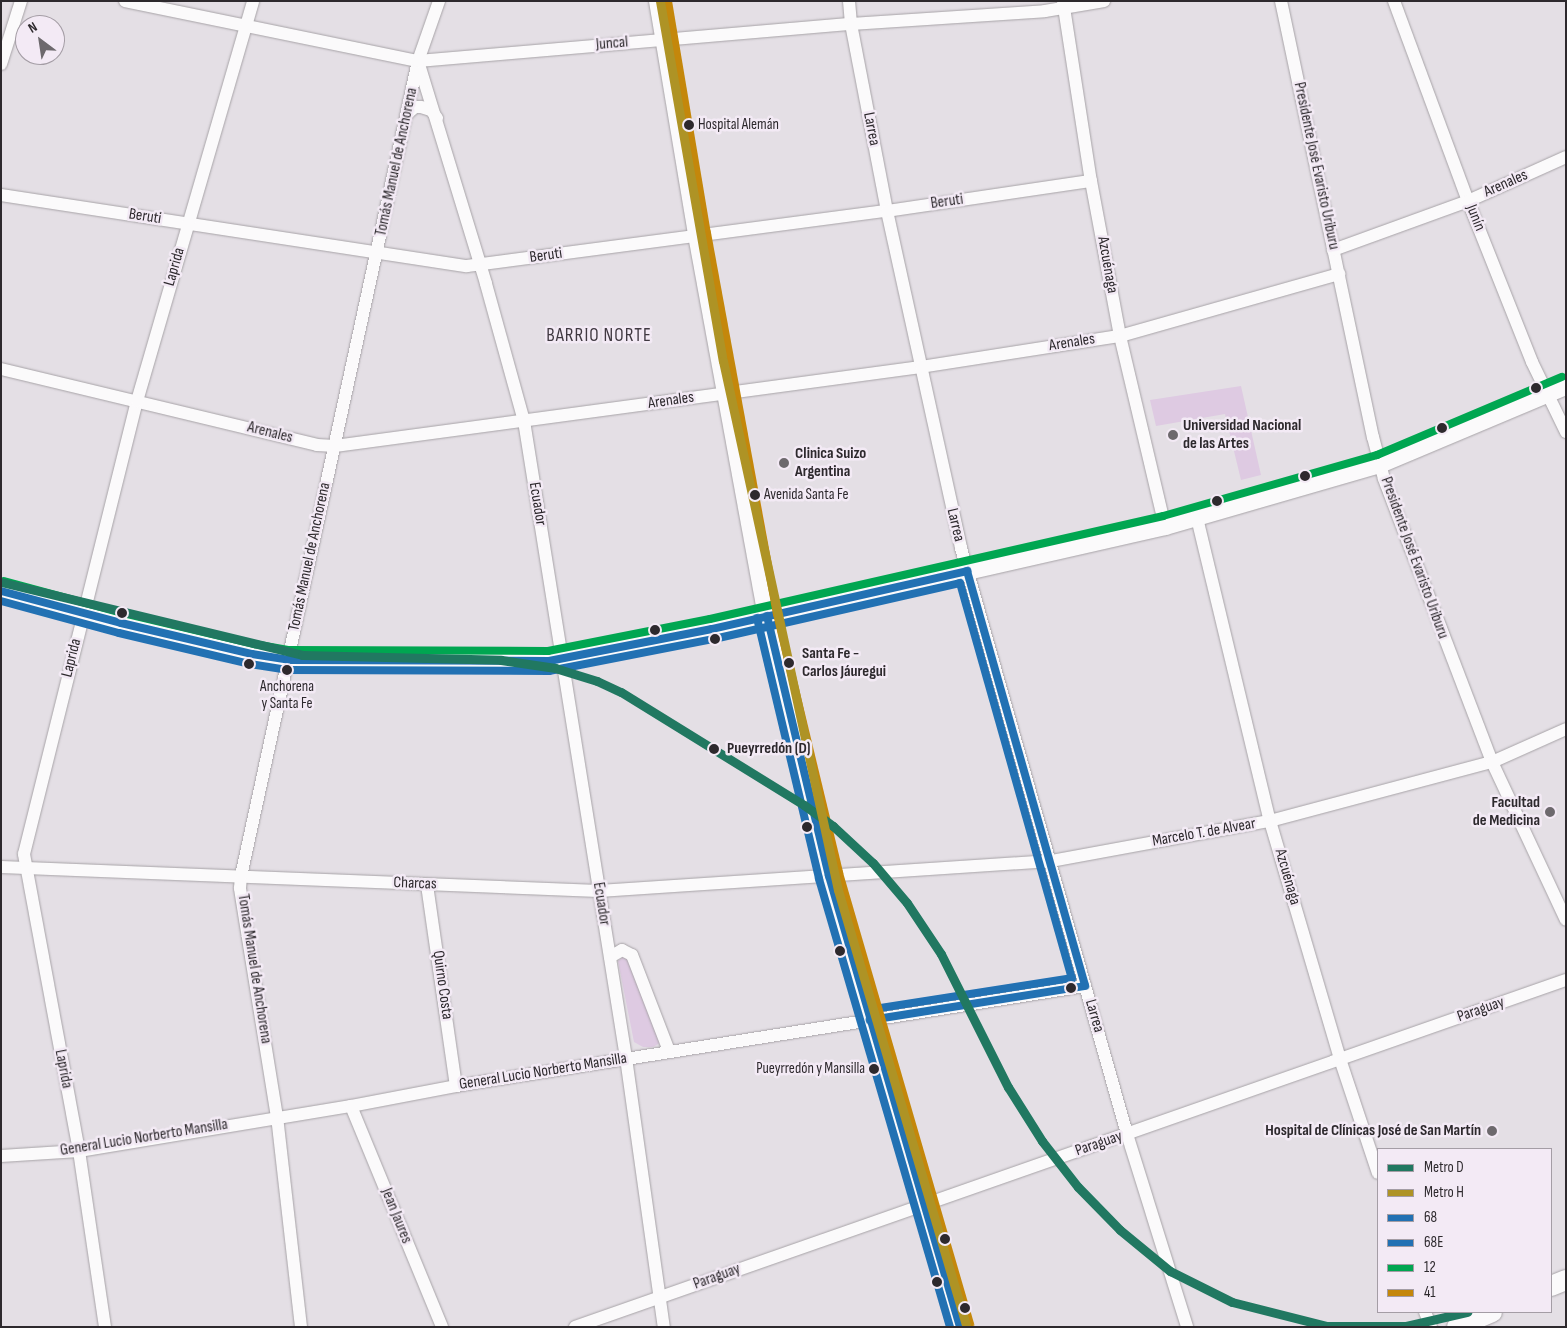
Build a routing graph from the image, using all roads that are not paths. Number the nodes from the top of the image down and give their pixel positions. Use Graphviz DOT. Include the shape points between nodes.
graph roads {
  1 [pos="21,1"];
  2 [pos="125,1"];
  3 [pos="253,1"];
  4 [pos="440,1"];
  5 [pos="658,1"];
  6 [pos="849,1"];
  7 [pos="1104,1"];
  8 [pos="1281,1"];
  9 [pos="1394,1"];
  10 [pos="1063,5"];
  11 [pos="851,24"];
  12 [pos="246,25"];
  13 [pos="664,40"];
  14 [pos="418,61"];
  15 [pos="1,64"];
  16 [pos="407,114"];
  17 [pos="437,118"];
  18 [pos="1566,157"];
  19 [pos="1092,181"];
  20 [pos="1,195"];
  21 [pos="1468,201"];
  22 [pos="887,211"];
  23 [pos="188,223"];
  24 [pos="697,234"];
  25 [pos="1333,250"];
  26 [pos="377,252"];
  27 [pos="480,265"];
  28 [pos="1339,274"];
  29 [pos="1120,336"];
  30 [pos="920,367"];
  31 [pos="1,369"];
  32 [pos="1566,386"];
  33 [pos="726,393"];
  34 [pos="1548,394"];
  35 [pos="137,402"];
  36 [pos="524,421"];
  37 [pos="1566,432"];
  38 [pos="335,446"];
  39 [pos="1380,464"];
  40 [pos="1197,518"];
  41 [pos="1165,526"];
  42 [pos="967,571"];
  43 [pos="1,591"];
  44 [pos="83,613"];
  45 [pos="767,616"];
  46 [pos="562,659"];
  47 [pos="288,660"];
  48 [pos="1566,730"];
  49 [pos="1492,762"];
  50 [pos="1270,821"];
  51 [pos="1051,861"];
  52 [pos="1,867"];
  53 [pos="26,869"];
  54 [pos="241,876"];
  55 [pos="829,876"];
  56 [pos="427,885"];
  57 [pos="599,891"];
  58 [pos="1566,920"];
  59 [pos="610,958"];
  60 [pos="1566,980"];
  61 [pos="1086,986"];
  62 [pos="870,1020"];
  63 [pos="670,1051"];
  64 [pos="626,1058"];
  65 [pos="1340,1059"];
  66 [pos="456,1086"];
  67 [pos="351,1106"];
  68 [pos="278,1117"];
  69 [pos="1127,1134"];
  70 [pos="78,1151"];
  71 [pos="1,1156"];
  72 [pos="1377,1170"];
  73 [pos="924,1204"];
  74 [pos="1566,1280"];
  75 [pos="1552,1286"];
  76 [pos="660,1298"];
  77 [pos="1425,1313"];
  78 [pos="1490,1313"];
  79 [pos="105,1327"];
  80 [pos="301,1327"];
  81 [pos="442,1327"];
  82 [pos="575,1327"];
  83 [pos="664,1327"];
  84 [pos="960,1327"];
  85 [pos="1186,1327"];
  86 [pos="1430,1327"];
  87 [pos="1457,1327"];
  1 -- 15 [label="street"];
  2 -- 12 [label="street, Juncal"];
  3 -- 12 [label="street, Laprida"];
  4 -- 14 [label="street, Tomás Manuel de Anchorena"];
  5 -- 13 [label="main road"];
  6 -- 11 [label="street, Larrea"];
  7 -- 10 [label="street, Juncal"];
  8 -- 25 [label="street, Presidente José Evaristo Uriburu"];
  9 -- 21 [label="street, Junín"];
  10 -- 11 [label="street, Juncal"];
  10 -- 19 [label="street, Azcuénaga"];
  11 -- 13 [label="street, Juncal"];
  11 -- 22 [label="street, Larrea"];
  12 -- 14 [label="street, Juncal"];
  12 -- 23 [label="street, Laprida"];
  13 -- 14 [label="street, Juncal"];
  13 -- 24 [label="main road"];
  14 -- 16 [label="street, Tomás Manuel de Anchorena"];
  14 -- 17 [label="street, Ecuador"];
  16 -- 17 [label="street" via="420,107 431,110"];
  16 -- 26 [label="street, Tomás Manuel de Anchorena"];
  17 -- 27 [label="street, Ecuador"];
  18 -- 21 [label="street, Arenales"];
  19 -- 22 [label="street, Beruti"];
  19 -- 29 [label="street, Azcuénaga"];
  20 -- 23 [label="street, Beruti"];
  21 -- 25 [label="street, Arenales"];
  21 -- 34 [label="street, Junín" via="1532,362"];
  22 -- 24 [label="street, Beruti"];
  22 -- 30 [label="street, Larrea"];
  23 -- 26 [label="street, Beruti"];
  23 -- 35 [label="street, Laprida"];
  24 -- 27 [label="street, Beruti"];
  24 -- 33 [label="main road"];
  25 -- 28 [label="street, Presidente José Evaristo Uriburu"];
  26 -- 27 [label="street, Beruti" via="467,266"];
  26 -- 38 [label="street, Tomás Manuel de Anchorena"];
  27 -- 36 [label="street, Ecuador"];
  28 -- 29 [label="street, Arenales"];
  28 -- 39 [label="street, Presidente José Evaristo Uriburu"];
  29 -- 30 [label="street, Arenales"];
  29 -- 41 [label="street, Azcuénaga"];
  30 -- 33 [label="street, Arenales"];
  30 -- 42 [label="street, Larrea"];
  31 -- 35 [label="street, Arenales"];
  32 -- 34 [label="main road"];
  33 -- 36 [label="street, Arenales"];
  33 -- 45 [label="main road"];
  34 -- 37 [label="street, Junín"];
  34 -- 39 [label="main road"];
  35 -- 38 [label="street, Arenales" via="318,445"];
  35 -- 44 [label="street, Laprida"];
  36 -- 38 [label="street, Arenales"];
  36 -- 46 [label="street, Ecuador"];
  38 -- 47 [label="street, Tomás Manuel de Anchorena"];
  39 -- 40 [label="main road"];
  39 -- 49 [label="street, Presidente José Evaristo Uriburu"];
  40 -- 41 [label="main road"];
  40 -- 50 [label="street, Azcuénaga"];
  41 -- 42 [label="main road"];
  42 -- 45 [label="main road"];
  42 -- 51 [label="street, Larrea"];
  43 -- 44 [label="main road"];
  44 -- 47 [label="main road"];
  44 -- 53 [label="street, Laprida" via="24,854"];
  45 -- 46 [label="main road"];
  45 -- 55 [label="main road"];
  46 -- 47 [label="main road"];
  46 -- 57 [label="street, Ecuador"];
  47 -- 54 [label="street, Tomás Manuel de Anchorena"];
  48 -- 49 [label="street, Marcelo T. de Alvear"];
  49 -- 50 [label="street, Marcelo T. de Alvear"];
  49 -- 58 [label="street, Presidente José Evaristo Uriburu"];
  50 -- 51 [label="street, Marcelo T. de Alvear"];
  50 -- 65 [label="street, Azcuénaga"];
  51 -- 55 [label="street, Marcelo T. de Alvear"];
  51 -- 61 [label="street, Larrea"];
  52 -- 53 [label="street, Charcas"];
  53 -- 54 [label="street, Charcas"];
  53 -- 70 [label="street, Laprida"];
  54 -- 56 [label="street, Charcas"];
  54 -- 68 [label="street, Tomás Manuel de Anchorena" via="240,888"];
  55 -- 57 [label="street, Charcas"];
  55 -- 62 [label="main road"];
  56 -- 57 [label="street, Charcas"];
  56 -- 66 [label="street, Quirno Costa"];
  57 -- 59 [label="street, Ecuador"];
  59 -- 63 [label="street" via="622,950 632,955"];
  59 -- 64 [label="street, Ecuador"];
  60 -- 65 [label="street, Paraguay"];
  61 -- 62 [label="street, General Lucio Norberto Mansilla"];
  61 -- 69 [label="street, Larrea"];
  62 -- 63 [label="street, General Lucio Norberto Mansilla"];
  62 -- 73 [label="main road"];
  63 -- 64 [label="street, General Lucio Norberto Mansilla"];
  64 -- 66 [label="street, General Lucio Norberto Mansilla"];
  64 -- 76 [label="street, Ecuador"];
  65 -- 69 [label="street, Paraguay"];
  65 -- 72 [label="street, Azcuénaga"];
  66 -- 67 [label="street, General Lucio Norberto Mansilla"];
  67 -- 68 [label="street, General Lucio Norberto Mansilla"];
  67 -- 81 [label="street, Jean Jaures"];
  68 -- 70 [label="street, General Lucio Norberto Mansilla"];
  68 -- 80 [label="street, Tomás Manuel de Anchorena"];
  69 -- 73 [label="street, Paraguay"];
  69 -- 85 [label="street, Larrea"];
  70 -- 71 [label="street, General Lucio Norberto Mansilla"];
  70 -- 79 [label="street, Laprida"];
  73 -- 76 [label="street, Paraguay"];
  73 -- 84 [label="main road"];
  74 -- 75 [label="main road"];
  76 -- 82 [label="street, Paraguay"];
  76 -- 83 [label="street, Ecuador"];
  77 -- 86 [label="street"];
  78 -- 87 [label="main road"];
}
